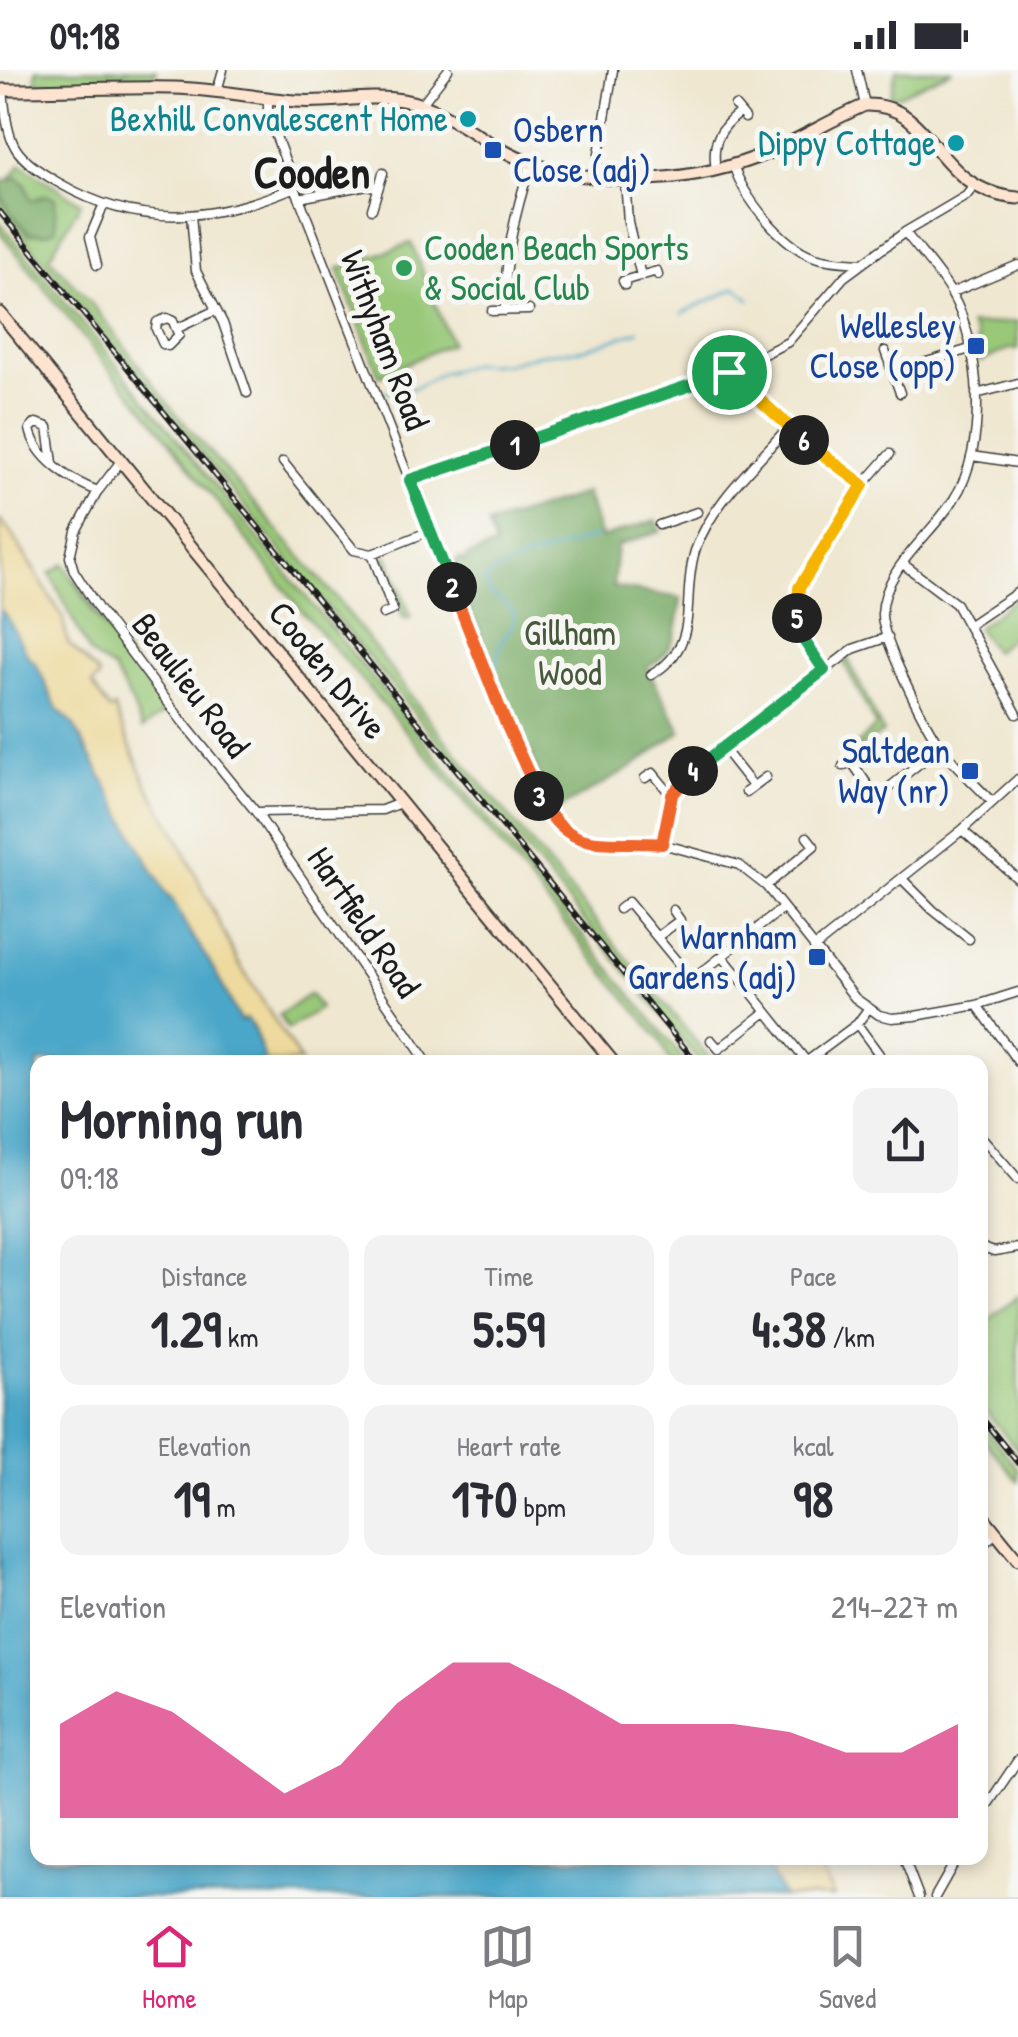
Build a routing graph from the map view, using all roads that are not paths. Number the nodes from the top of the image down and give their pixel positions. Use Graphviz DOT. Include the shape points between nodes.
graph roads {
  1 [pos="223,70"];
  2 [pos="448,70"];
  3 [pos="613,70"];
  4 [pos="857,70"];
  5 [pos="2,90"];
  6 [pos="217,91"];
  7 [pos="268,98"];
  8 [pos="421,105"];
  9 [pos="865,105"];
  10 [pos="740,112"];
  11 [pos="530,163"];
  12 [pos="733,164"];
  13 [pos="716,168"];
  14 [pos="383,173"];
  15 [pos="595,178"];
  16 [pos="626,179"];
  17 [pos="295,186"];
  18 [pos="974,186"];
  19 [pos="378,188"];
  20 [pos="299,198"];
  21 [pos="1018,198"];
  22 [pos="103,206"];
  23 [pos="372,209"];
  24 [pos="191,215"];
  25 [pos="905,232"];
  26 [pos="862,263"];
  27 [pos="1018,265"];
  28 [pos="97,266"];
  29 [pos="658,275"];
  30 [pos="641,276"];
  31 [pos="624,285"];
  32 [pos="951,292"];
  33 [pos="216,310"];
  34 [pos="528,310"];
  35 [pos="504,311"];
  36 [pos="492,312"];
  37 [pos="0,313"];
  38 [pos="176,328"];
  39 [pos="970,349"];
  40 [pos="885,350"];
  41 [pos="729,372"];
  42 [pos="892,372"];
  43 [pos="1018,383"];
  44 [pos="900,392"];
  45 [pos="246,393"];
  46 [pos="976,394"];
  47 [pos="788,428"];
  48 [pos="972,456"];
  49 [pos="121,461"];
  50 [pos="284,462"];
  51 [pos="52,463"];
  52 [pos="1018,464"];
  53 [pos="891,470"];
  54 [pos="410,480"];
  55 [pos="863,485"];
  56 [pos="98,491"];
  57 [pos="697,512"];
  58 [pos="682,517"];
  59 [pos="659,526"];
  60 [pos="430,531"];
  61 [pos="704,532"];
  62 [pos="372,554"];
  63 [pos="903,564"];
  64 [pos="1018,592"];
  65 [pos="383,614"];
  66 [pos="968,624"];
  67 [pos="888,637"];
  68 [pos="824,670"];
  69 [pos="650,675"];
  70 [pos="1014,700"];
  71 [pos="1016,714"];
  72 [pos="940,747"];
  73 [pos="723,748"];
  74 [pos="843,766"];
  75 [pos="766,776"];
  76 [pos="645,778"];
  77 [pos="1018,779"];
  78 [pos="874,794"];
  79 [pos="672,795"];
  80 [pos="864,800"];
  81 [pos="992,802"];
  82 [pos="400,803"];
  83 [pos="256,812"];
  84 [pos="962,830"];
  85 [pos="807,837"];
  86 [pos="662,844"];
  87 [pos="902,879"];
  88 [pos="1018,879"];
  89 [pos="766,886"];
  90 [pos="783,908"];
  91 [pos="619,909"];
  92 [pos="673,910"];
  93 [pos="969,925"];
  94 [pos="657,937"];
  95 [pos="814,948"];
  96 [pos="723,958"];
  97 [pos="1018,992"];
  98 [pos="977,1006"];
  99 [pos="868,1009"];
  100 [pos="766,1012"];
  101 [pos="857,1024"];
  102 [pos="711,1040"];
  103 [pos="422,1055"];
  104 [pos="607,1055"];
  105 [pos="800,1055"];
  106 [pos="815,1055"];
  107 [pos="878,1055"];
  108 [pos="1018,1062"];
  109 [pos="988,1143"];
  110 [pos="1018,1179"];
  111 [pos="1018,1248"];
  112 [pos="988,1250"];
  113 [pos="988,1523"];
  114 [pos="996,1533"];
  115 [pos="988,1540"];
  116 [pos="1018,1560"];
  117 [pos="1018,1760"];
  118 [pos="988,1804"];
  119 [pos="907,1865"];
  120 [pos="952,1865"];
  121 [pos="920,1897"];
  122 [pos="934,1897"];
  1 -- 6 [label="street"];
  2 -- 8 [label="street"];
  3 -- 15 [label="street"];
  4 -- 9 [label="street"];
  5 -- 6 [label="main road"];
  5 -- 22 [label="street" via="18,151"];
  6 -- 7 [label="main road"];
  7 -- 8 [label="main road"];
  7 -- 17 [label="street, Withyham Road"];
  8 -- 11 [label="main road"];
  9 -- 12 [label="main road"];
  9 -- 18 [label="main road" via="903,112"];
  10 -- 13 [label="street" via="719,132"];
  11 -- 15 [label="main road"];
  11 -- 35 [label="street" via="510,230"];
  12 -- 13 [label="main road"];
  12 -- 26 [label="street" via="748,198 799,249"];
  13 -- 16 [label="main road"];
  14 -- 19 [label="street"];
  15 -- 16 [label="main road"];
  16 -- 30 [label="street"];
  17 -- 20 [label="street, Withyham Road"];
  17 -- 24 [label="street" via="246,206"];
  18 -- 21 [label="main road"];
  18 -- 25 [label="street"];
  19 -- 20 [label="street"];
  19 -- 23 [label="street"];
  20 -- 54 [label="street, Withyham Road"];
  22 -- 24 [label="street"];
  22 -- 28 [label="street" via="90,237"];
  24 -- 33 [label="street" via="196,271"];
  25 -- 26 [label="street"];
  25 -- 32 [label="street"];
  26 -- 41 [label="street" via="788,342"];
  27 -- 32 [label="street"];
  29 -- 30 [label="street"];
  30 -- 31 [label="street"];
  32 -- 39 [label="street"];
  33 -- 38 [label="street"];
  33 -- 45 [label="street"];
  34 -- 35 [label="street"];
  35 -- 36 [label="street"];
  37 -- 49 [label="main road, Cooden Drive"];
  39 -- 42 [label="street"];
  39 -- 46 [label="street"];
  40 -- 42 [label="street"];
  41 -- 47 [label="street"];
  41 -- 54 [label="street"];
  42 -- 44 [label="street"];
  43 -- 46 [label="street"];
  46 -- 48 [label="street"];
  47 -- 55 [label="street"];
  47 -- 61 [label="street"];
  48 -- 52 [label="street"];
  48 -- 63 [label="street" via="954,499"];
  49 -- 56 [label="street, Beaulieu Road"];
  49 -- 82 [label="main road, Cooden Drive"];
  50 -- 62 [label="street" via="348,545"];
  51 -- 51 [label="street" via="48,427 36,423 30,436"];
  51 -- 56 [label="street"];
  53 -- 55 [label="street" via="887,458"];
  54 -- 60 [label="street, Withyham Road"];
  55 -- 68 [label="street" via="807,572 796,603 801,636"];
  56 -- 83 [label="street, Beaulieu Road" via="73,542 74,571"];
  57 -- 58 [label="street"];
  58 -- 59 [label="street"];
  58 -- 61 [label="street"];
  60 -- 62 [label="street"];
  60 -- 86 [label="street, Withyham Road" via="553,820 597,844"];
  61 -- 69 [label="street" via="694,554 681,647 669,665"];
  62 -- 65 [label="street" via="393,610"];
  63 -- 66 [label="street" via="956,604"];
  63 -- 67 [label="street" via="885,598"];
  64 -- 66 [label="street"];
  66 -- 70 [label="street"];
  67 -- 68 [label="street" via="853,649"];
  67 -- 72 [label="street"];
  68 -- 73 [label="street"];
  70 -- 71 [label="street"];
  72 -- 78 [label="street"];
  72 -- 81 [label="street"];
  73 -- 75 [label="street" via="749,789"];
  73 -- 79 [label="street"];
  74 -- 78 [label="street" via="851,761"];
  76 -- 79 [label="street" via="652,773"];
  77 -- 81 [label="street"];
  78 -- 80 [label="street"];
  79 -- 86 [label="street"];
  81 -- 84 [label="street"];
  82 -- 83 [label="street" via="382,810"];
  82 -- 104 [label="main road, Cooden Drive"];
  83 -- 103 [label="street, Hartfield Road"];
  84 -- 87 [label="street"];
  84 -- 88 [label="street"];
  85 -- 89 [label="street" via="814,846"];
  86 -- 89 [label="street" via="739,865"];
  87 -- 93 [label="street" via="966,936"];
  87 -- 95 [label="street"];
  89 -- 90 [label="street"];
  90 -- 95 [label="street"];
  90 -- 96 [label="street"];
  91 -- 94 [label="street" via="628,902"];
  92 -- 94 [label="street" via="680,920"];
  94 -- 96 [label="street" via="688,975 698,976"];
  95 -- 99 [label="street"];
  96 -- 100 [label="street"];
  97 -- 98 [label="street"];
  98 -- 99 [label="street" via="892,1018"];
  98 -- 108 [label="street"];
  99 -- 101 [label="street"];
  100 -- 102 [label="street" via="719,1050"];
  100 -- 105 [label="street"];
  101 -- 106 [label="street"];
  101 -- 107 [label="street"];
  109 -- 110 [label="street"];
  111 -- 112 [label="street"];
  113 -- 114 [label="main road"];
  114 -- 115 [label="street"];
  114 -- 116 [label="main road"];
  117 -- 118 [label="street"];
  119 -- 121 [label="street"];
  120 -- 122 [label="street"];
}
